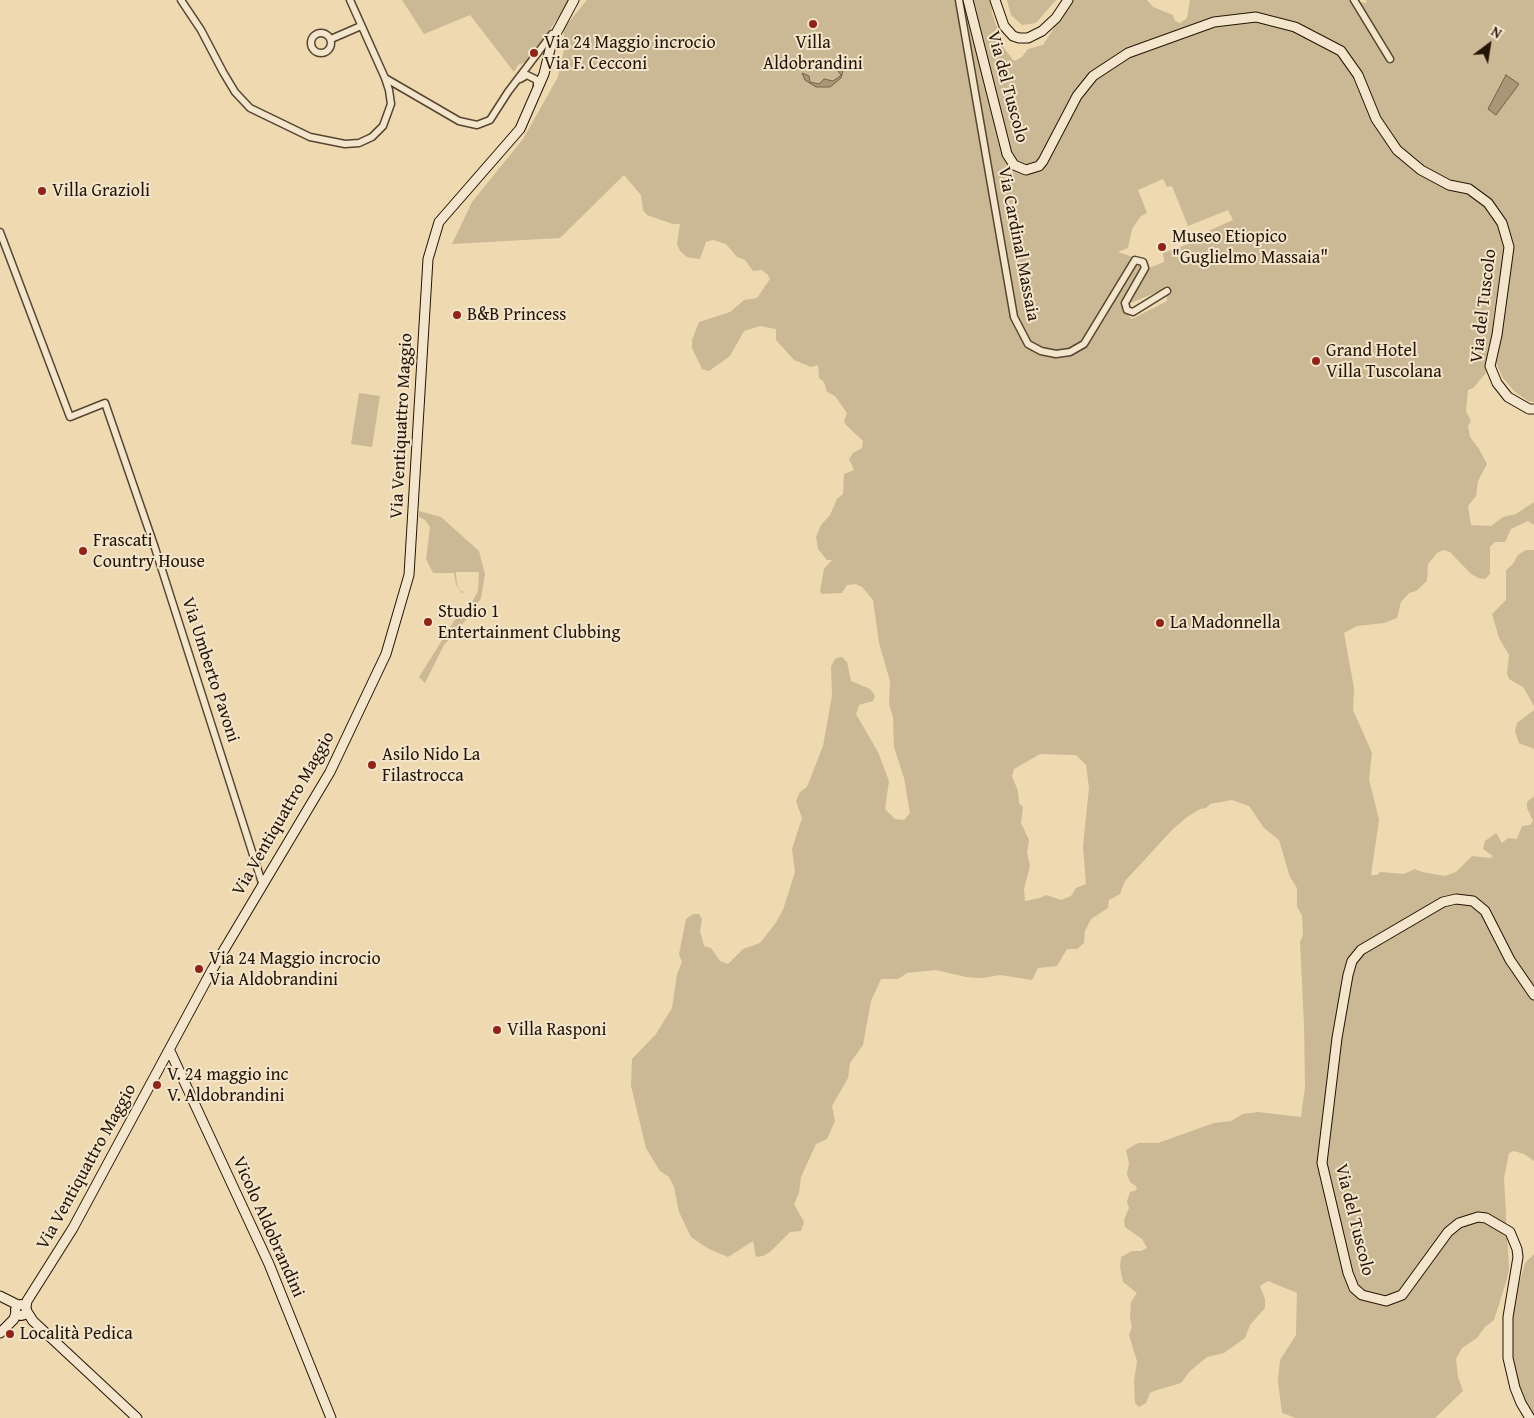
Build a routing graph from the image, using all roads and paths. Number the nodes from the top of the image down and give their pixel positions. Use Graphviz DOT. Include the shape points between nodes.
graph roads {
  1 [pos="181,0"];
  2 [pos="350,0"];
  3 [pos="574,0"];
  4 [pos="959,0"];
  5 [pos="968,0"];
  6 [pos="995,0"];
  7 [pos="1068,0"];
  8 [pos="1354,0"];
  9 [pos="560,24"];
  10 [pos="361,26"];
  11 [pos="331,39"];
  12 [pos="1390,59"];
  13 [pos="385,78"];
  14 [pos="517,80"];
  15 [pos="536,93"];
  16 [pos="0,232"];
  17 [pos="1167,292"];
  18 [pos="1534,409"];
  19 [pos="263,886"];
  20 [pos="1534,995"];
  21 [pos="170,1051"];
  22 [pos="0,1296"];
  23 [pos="20,1309"];
  24 [pos="1,1331"];
  25 [pos="138,1418"];
  26 [pos="331,1418"];
  27 [pos="1530,1418"];
  1 -- 13 [label="street" via="235,92 250,108 310,137 345,144 360,143 372,136 383,126 391,104"];
  2 -- 10 [label="street"];
  3 -- 9 [label="street, Via Ventiquattro Maggio"];
  4 -- 17 [label="street, Via Cardinal Massaia" via="1014,317 1028,344 1056,354 1070,352 1084,344 1135,260 1141,260 1145,268 1125,302 1127,310 1133,312"];
  5 -- 18 [label="street, Via del Tuscolo" via="1007,154 1014,165 1026,170 1039,166 1043,161 1077,96 1093,76 1128,53 1214,22 1256,17 1295,27 1341,51 1358,75 1376,120 1397,150 1422,170 1450,185 1469,189 1488,202 1502,223 1509,246 1490,366 1508,397"];
  6 -- 7 [label="street, Via del Tuscolo" via="1004,26 1019,38 1028,38 1042,31"];
  8 -- 12 [label="street"];
  9 -- 14 [label="street"];
  9 -- 15 [label="street, Via Ventiquattro Maggio"];
  10 -- 11 [label="street"];
  10 -- 13 [label="street"];
  13 -- 14 [label="street" via="459,121 476,125 490,120"];
  14 -- 15 [label="street" via="527,75 537,80"];
  15 -- 19 [label="street, Via Ventiquattro Maggio" via="520,128 439,222 428,259 409,575 386,654 337,758"];
  16 -- 19 [label="street, Via Umberto Pavoni" via="70,417 105,403 161,566"];
  19 -- 21 [label="street, Via Ventiquattro Maggio" via="212,970"];
  20 -- 27 [label="street, Via del Tuscolo" via="1510,960 1485,911 1473,901 1456,899 1443,902 1361,950 1352,961 1348,975 1336,1038 1322,1163 1350,1282 1362,1295 1371,1299 1386,1301 1402,1295 1448,1232 1459,1223 1486,1218 1510,1232 1518,1258 1508,1316 1508,1358 1518,1396"];
  21 -- 23 [label="street, Via Ventiquattro Maggio" via="73,1228"];
  21 -- 26 [label="street, Vicolo Aldobrandini" via="269,1264"];
  22 -- 23 [label="street"];
  23 -- 24 [label="street, Via Ventiquattro Maggio"];
  23 -- 25 [label="street"];
}
